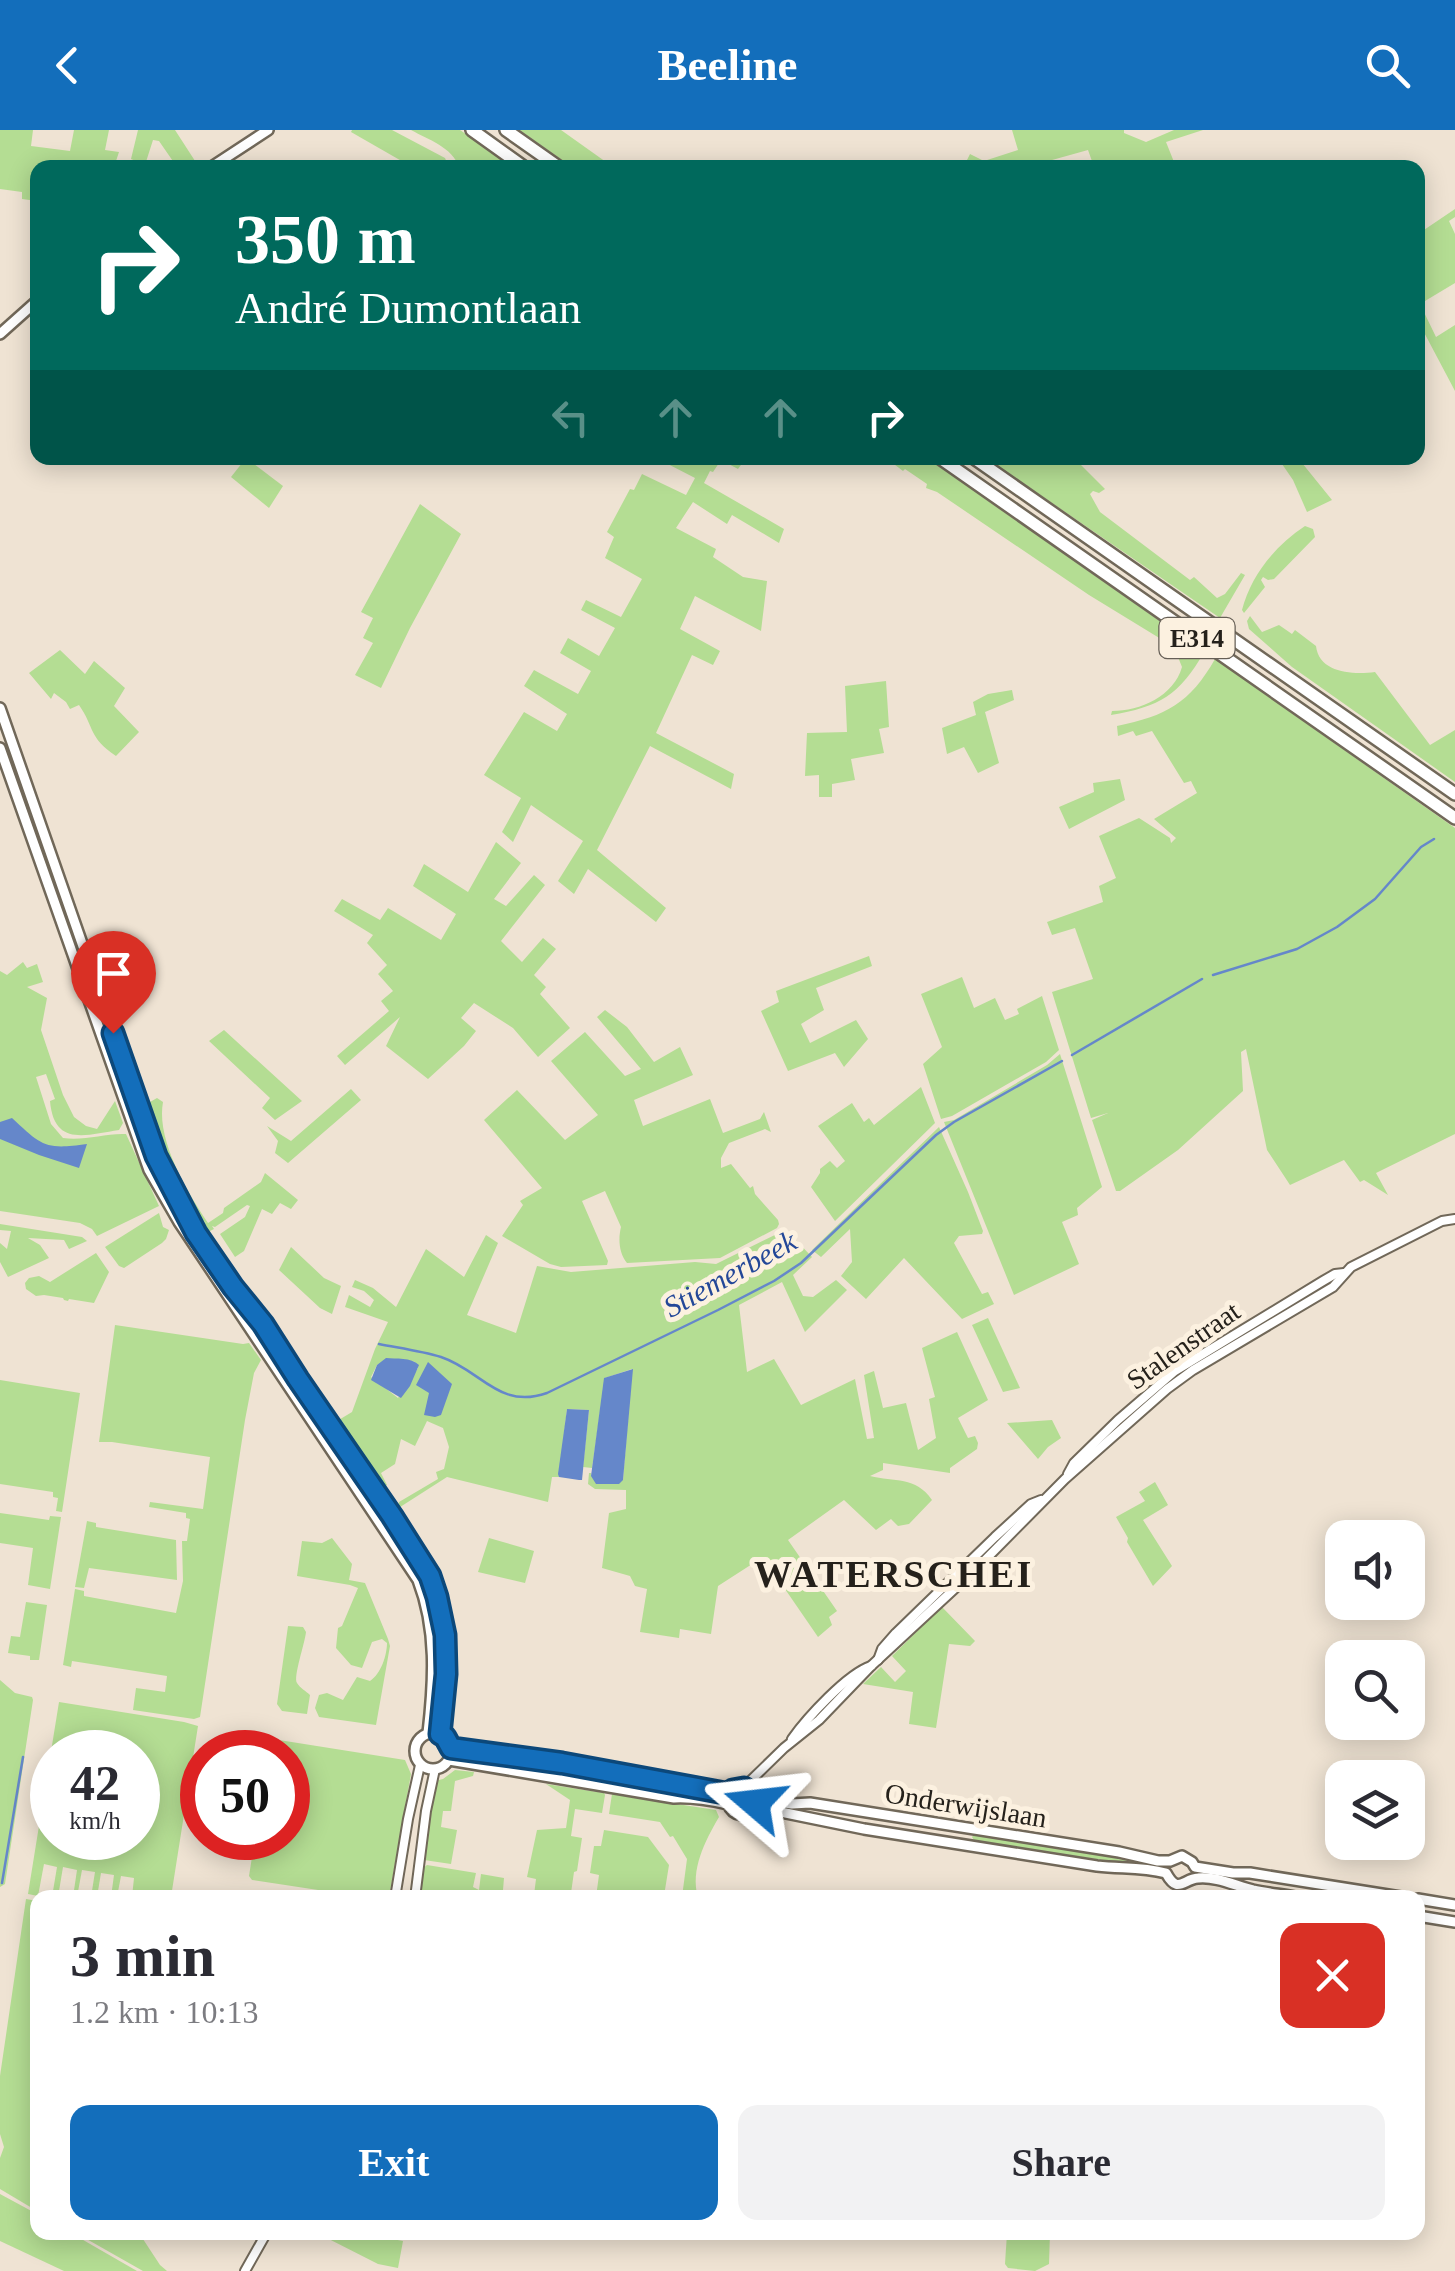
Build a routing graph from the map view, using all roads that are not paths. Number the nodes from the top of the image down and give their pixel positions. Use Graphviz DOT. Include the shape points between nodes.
graph roads {
  1 [pos="268,130"];
  2 [pos="472,130"];
  3 [pos="506,130"];
  4 [pos="222,160"];
  5 [pos="514,160"];
  6 [pos="549,160"];
  7 [pos="30,307"];
  8 [pos="0,334"];
  9 [pos="950,465"];
  10 [pos="984,465"];
  11 [pos="0,708"];
  12 [pos="0,748"];
  13 [pos="1455,794"];
  14 [pos="1455,818"];
  15 [pos="1455,1219"];
  16 [pos="1330,1283"];
  17 [pos="1196,1358"];
  18 [pos="1202,1367"];
  19 [pos="1122,1423"];
  20 [pos="428,1733"];
  21 [pos="440,1734"];
  22 [pos="451,1748"];
  23 [pos="449,1760"];
  24 [pos="420,1764"];
  25 [pos="435,1769"];
  26 [pos="751,1796"];
  27 [pos="729,1799"];
  28 [pos="1170,1861"];
  29 [pos="1166,1873"];
  30 [pos="1194,1873"];
  31 [pos="396,1890"];
  32 [pos="416,1890"];
  33 [pos="1254,1890"];
  34 [pos="1357,1890"];
  35 [pos="1425,1900"];
  36 [pos="1455,1905"];
  37 [pos="1425,1917"];
  38 [pos="1455,1922"];
  39 [pos="262,2240"];
  40 [pos="245,2271"];
  1 -- 4 [label="main road"];
  2 -- 5 [label="highway"];
  3 -- 6 [label="highway"];
  7 -- 8 [label="main road"];
  9 -- 14 [label="highway, E314"];
  10 -- 13 [label="highway, E314"];
  11 -- 21 [label="main road" via="156,1156 203,1244 430,1576 445,1635"];
  12 -- 20 [label="main road" via="149,1170 418,1580 433,1657"];
  15 -- 16 [label="street, Stalenstraat" via="1335,1274"];
  16 -- 17 [label="street, Stalenstraat"];
  16 -- 18 [label="street, Stalenstraat"];
  17 -- 18 [label="street"];
  17 -- 19 [label="street, Stalenstraat" via="1161,1382"];
  18 -- 19 [label="street, Stalenstraat"];
  19 -- 26 [label="street, Stalenstraat" via="896,1633 875,1663 761,1770"];
  20 -- 21 [label="main road"];
  20 -- 24 [label="main road" via="415,1744"];
  21 -- 22 [label="main road"];
  22 -- 23 [label="main road"];
  22 -- 27 [label="main road, Onderwijslaan" via="562,1763"];
  23 -- 25 [label="main road"];
  23 -- 27 [label="main road, Onderwijslaan" via="674,1798"];
  24 -- 25 [label="main road"];
  24 -- 31 [label="street"];
  25 -- 32 [label="street"];
  26 -- 27 [label="main road, Onderwijslaan" via="733,1790"];
  26 -- 27 [label="main road, Onderwijslaan" via="747,1814 730,1809"];
  26 -- 28 [label="main road, Onderwijslaan"];
  26 -- 29 [label="main road, Onderwijslaan" via="864,1829"];
  28 -- 29 [label="main road"];
  28 -- 30 [label="main road, Onderwijslaan" via="1182,1856"];
  29 -- 30 [label="main road, Onderwijslaan" via="1178,1884"];
  30 -- 33 [label="main road, Onderwijslaan"];
  30 -- 34 [label="main road, Onderwijslaan" via="1250,1873"];
  35 -- 36 [label="main road"];
  37 -- 38 [label="main road"];
  39 -- 40 [label="street"];
}
